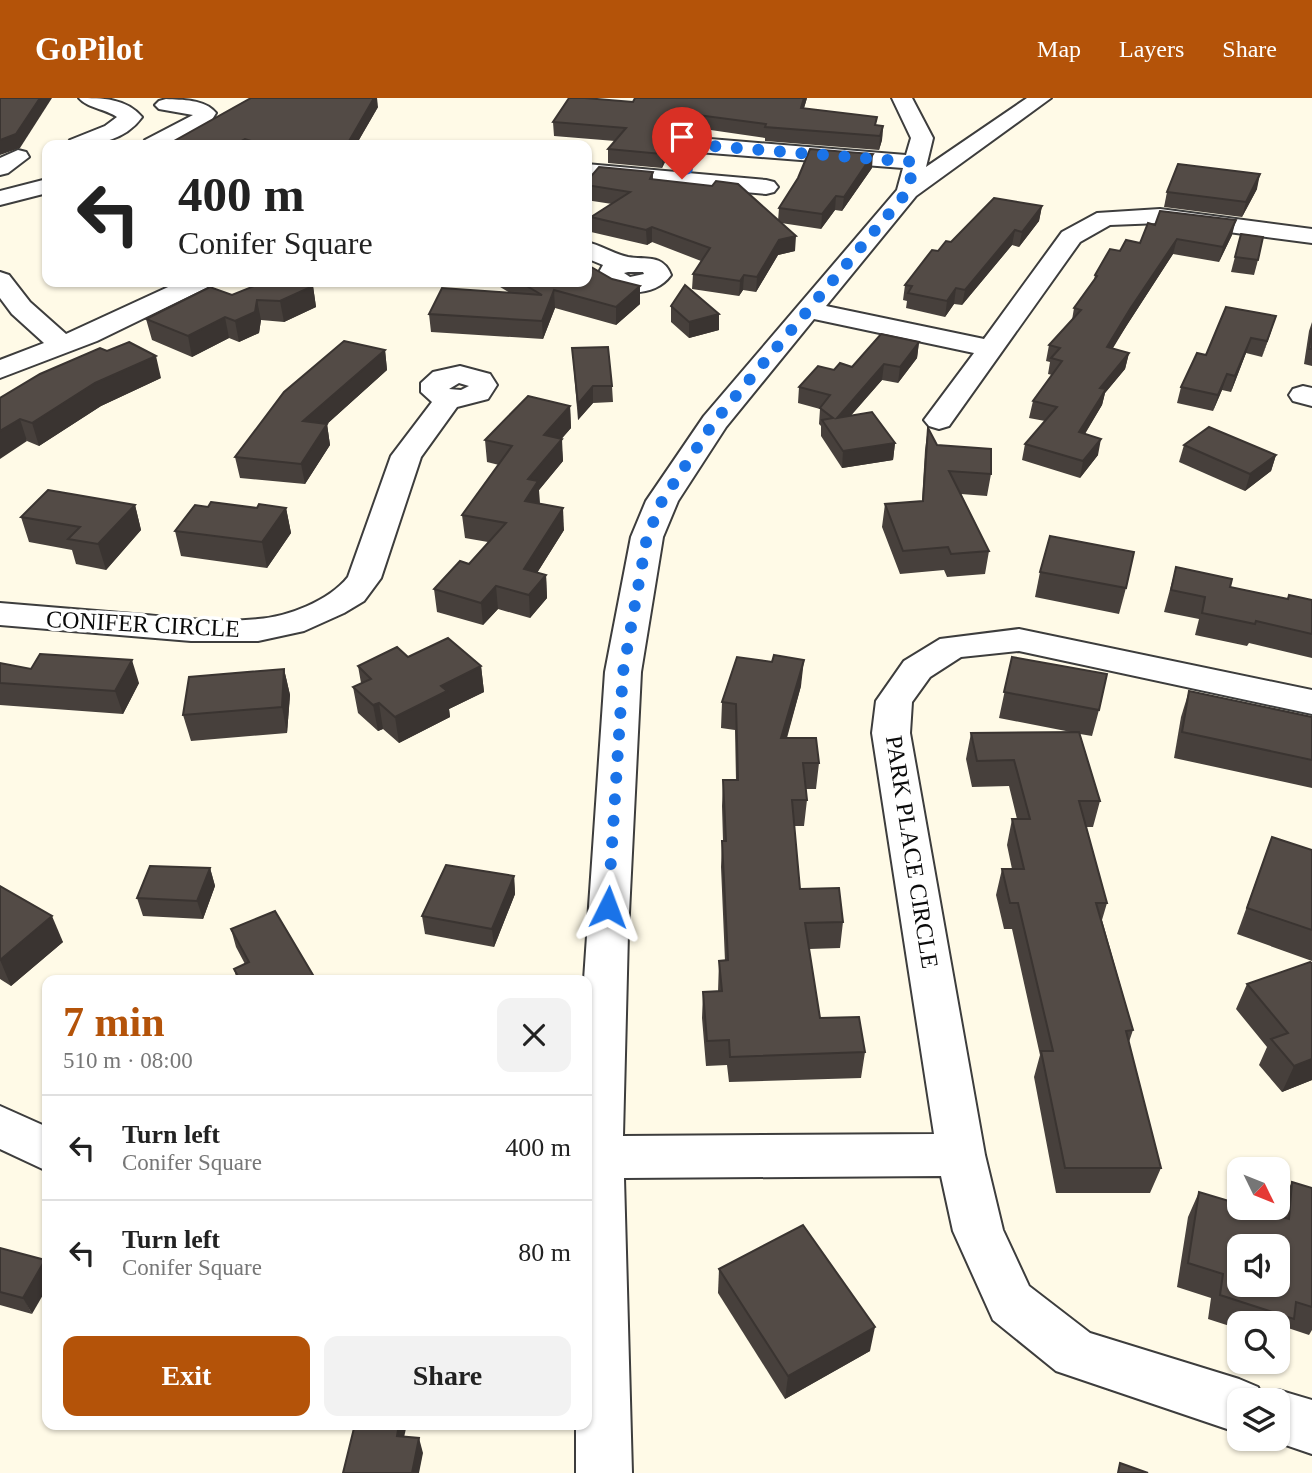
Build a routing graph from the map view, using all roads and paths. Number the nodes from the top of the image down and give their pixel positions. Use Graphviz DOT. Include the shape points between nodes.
graph roads {
  1 [pos="89,98"];
  2 [pos="902,98"];
  3 [pos="1041,98"];
  4 [pos="166,105"];
  5 [pos="89,140"];
  6 [pos="163,140"];
  7 [pos="972,143"];
  8 [pos="784,152"];
  9 [pos="915,164"];
  10 [pos="592,172"];
  11 [pos="42,173"];
  12 [pos="682,179"];
  13 [pos="42,187"];
  14 [pos="11,195"];
  15 [pos="1312,236"];
  16 [pos="592,251"];
  17 [pos="624,264"];
  18 [pos="0,280"];
  19 [pos="188,287"];
  20 [pos="808,310"];
  21 [pos="63,345"];
  22 [pos="990,348"];
  23 [pos="0,370"];
  24 [pos="449,399"];
  25 [pos="939,420"];
  26 [pos="0,614"];
  27 [pos="1312,702"];
  28 [pos="0,1126"];
  29 [pos="42,1147"];
  30 [pos="961,1155"];
  31 [pos="592,1157"];
  32 [pos="1227,1402"];
  33 [pos="1290,1421"];
  34 [pos="1312,1427"];
  35 [pos="604,1473"];
  1 -- 5 [label="street" via="116,106 131,117"];
  2 -- 9 [label="street"];
  3 -- 7 [label="street"];
  4 -- 6 [label="street" via="205,113 200,121"];
  7 -- 9 [label="street"];
  7 -- 9 [label="street"];
  8 -- 9 [label="street"];
  8 -- 12 [label="street" via="703,136"];
  8 -- 12 [label="street" via="763,198"];
  9 -- 20 [label="street"];
  10 -- 12 [label="street"];
  11 -- 14 [label="street"];
  13 -- 14 [label="street"];
  15 -- 22 [label="street" via="1160,216 1105,218 1071,237"];
  16 -- 17 [label="street"];
  18 -- 21 [label="street" via="22,308"];
  19 -- 21 [label="street"];
  20 -- 22 [label="street"];
  20 -- 31 [label="street" via="714,422 662,501 647,537 623,672"];
  21 -- 23 [label="street"];
  22 -- 25 [label="street"];
  24 -- 26 [label="street, CONIFER CIRCLE" via="406,456 363,578 352,594 332,606 292,623 258,630 191,630"];
  27 -- 30 [label="street, PARK PLACE CIRCLE" via="1019,640 952,647 916,668 894,701 891,733"];
  28 -- 29 [label="street"];
  30 -- 31 [label="street"];
  30 -- 32 [label="street, PARK PLACE CIRCLE" via="978,1231 1011,1303 1075,1353"];
  31 -- 35 [label="street"];
  33 -- 34 [label="street"];
}
